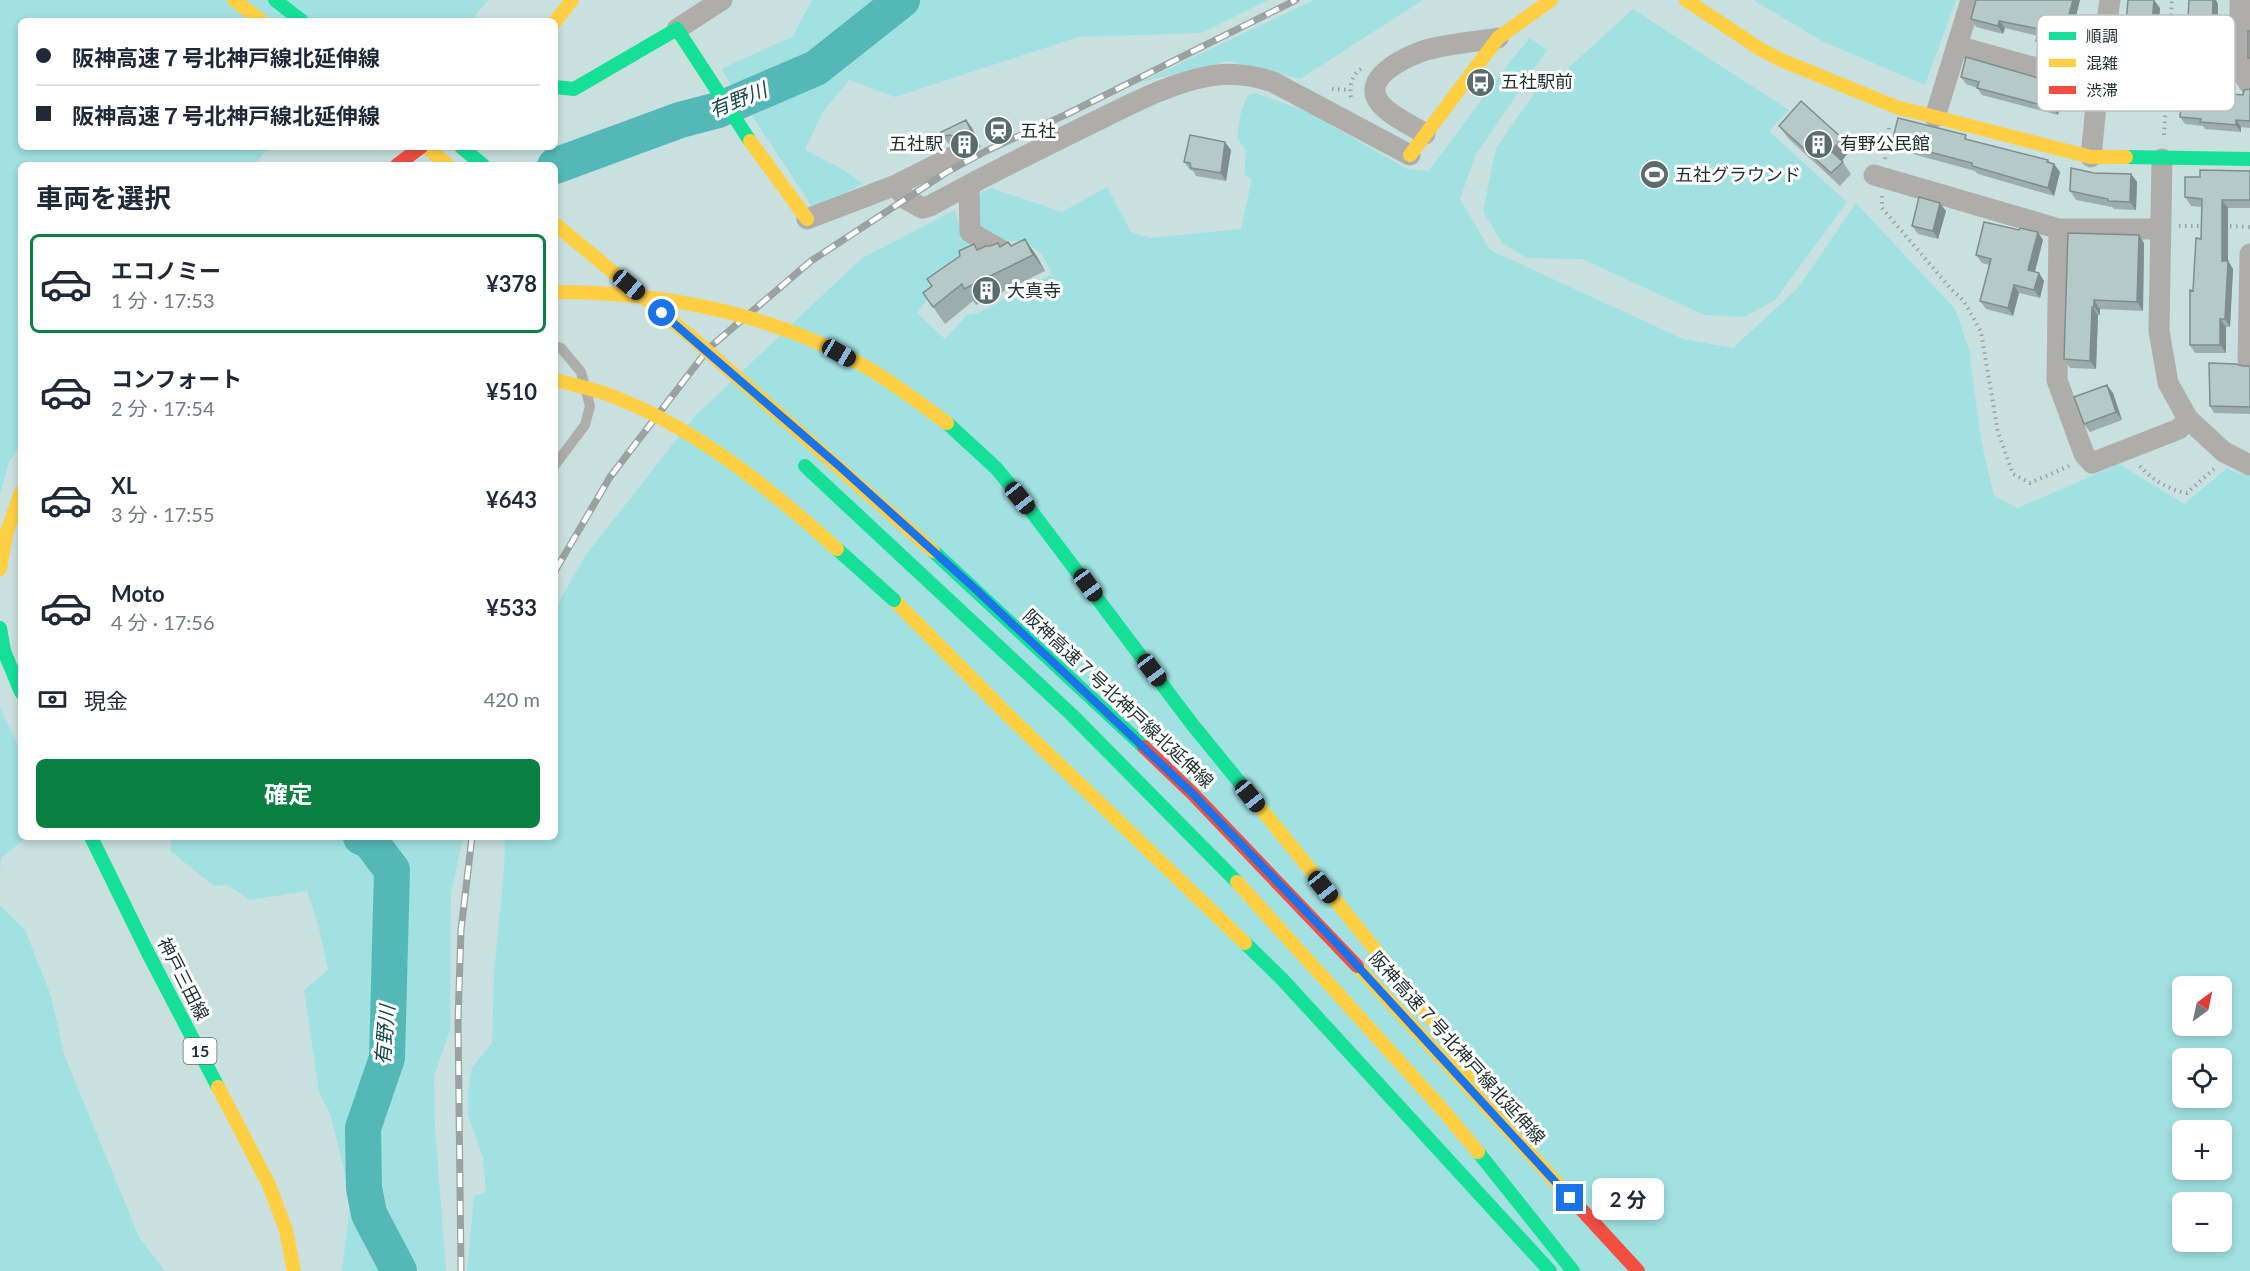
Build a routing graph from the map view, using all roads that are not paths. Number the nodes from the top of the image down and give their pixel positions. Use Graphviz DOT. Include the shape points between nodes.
graph roads {
  1 [pos="234,0"];
  2 [pos="275,0"];
  3 [pos="572,0"];
  4 [pos="722,0"];
  5 [pos="1551,0"];
  6 [pos="1686,0"];
  7 [pos="1971,0"];
  8 [pos="2110,0"];
  9 [pos="2240,0"];
  10 [pos="2108,15"];
  11 [pos="258,18"];
  12 [pos="298,18"];
  13 [pos="558,18"];
  14 [pos="677,29"];
  15 [pos="1498,38"];
  16 [pos="1957,46"];
  17 [pos="2037,68"];
  18 [pos="2250,85"];
  19 [pos="558,87"];
  20 [pos="2095,111"];
  21 [pos="1935,117"];
  22 [pos="1425,134"];
  23 [pos="417,150"];
  24 [pos="430,150"];
  25 [pos="465,150"];
  26 [pos="2163,150"];
  27 [pos="1410,154"];
  28 [pos="954,156"];
  29 [pos="2091,157"];
  30 [pos="2250,159"];
  31 [pos="401,162"];
  32 [pos="444,162"];
  33 [pos="479,162"];
  34 [pos="1878,177"];
  35 [pos="969,184"];
  36 [pos="896,185"];
  37 [pos="807,219"];
  38 [pos="558,226"];
  39 [pos="2059,229"];
  40 [pos="2161,229"];
  41 [pos="1001,249"];
  42 [pos="2250,254"];
  43 [pos="591,282"];
  44 [pos="558,292"];
  45 [pos="628,311"];
  46 [pos="558,347"];
  47 [pos="2250,360"];
  48 [pos="558,381"];
  49 [pos="2188,419"];
  50 [pos="793,455"];
  51 [pos="558,461"];
  52 [pos="2250,465"];
  53 [pos="18,501"];
  54 [pos="0,569"];
  55 [pos="0,628"];
  56 [pos="18,685"];
  57 [pos="92,840"];
  58 [pos="1524,1149"];
  59 [pos="294,1271"];
  60 [pos="1550,1271"];
  61 [pos="1573,1271"];
  62 [pos="1638,1271"];
  1 -- 11 [label="main road"];
  2 -- 12 [label="main road"];
  3 -- 13 [label="main road"];
  4 -- 14 [label="street"];
  5 -- 15 [label="main road"];
  6 -- 21 [label="main road" via="1781,60 1896,107"];
  7 -- 16 [label="street"];
  8 -- 10 [label="street"];
  9 -- 18 [label="street" via="2240,70"];
  14 -- 19 [label="main road" via="574,88"];
  14 -- 37 [label="main road" via="706,79"];
  15 -- 22 [label="main road"];
  15 -- 22 [label="street" via="1421,51 1379,78 1375,97 1381,106"];
  16 -- 17 [label="street"];
  16 -- 21 [label="street"];
  20 -- 29 [label="street"];
  21 -- 29 [label="main road"];
  22 -- 27 [label="main road"];
  23 -- 31 [label="main road"];
  24 -- 32 [label="main road"];
  25 -- 33 [label="main road"];
  26 -- 29 [label="main road"];
  26 -- 30 [label="main road"];
  26 -- 40 [label="street"];
  27 -- 35 [label="street" via="1273,82 1257,76 1227,74 1190,80 1130,105"];
  28 -- 36 [label="street"];
  34 -- 39 [label="street"];
  35 -- 36 [label="street" via="922,208 906,199"];
  35 -- 41 [label="street" via="970,232"];
  36 -- 37 [label="street"];
  38 -- 58 [label="main road, 阪神高速７号北神戸線北延伸線, bridge" via="839,466 1192,793 1341,948"];
  39 -- 40 [label="street"];
  39 -- 49 [label="street" via="2057,380 2084,454 2092,463 2179,429"];
  40 -- 49 [label="street" via="2159,331 2168,383"];
  42 -- 47 [label="street"];
  43 -- 45 [label="main road, bridge"];
  44 -- 58 [label="main road, bridge" via="624,293 675,301 781,330 839,353 903,389 947,423 996,468 1076,568 1192,724 1443,1033"];
  46 -- 51 [label="lane" via="581,372 590,406 585,425"];
  48 -- 60 [label="main road, bridge" via="634,405 691,436 744,471 812,526 894,600 1282,979"];
  49 -- 52 [label="street" via="2224,452"];
  50 -- 61 [label="main road, bridge" via="1072,715 1228,872 1442,1109"];
  53 -- 54 [label="main road"];
  55 -- 56 [label="main road" via="4,651"];
  57 -- 59 [label="main road, 神戸三田線 / 15" via="269,1185"];
  58 -- 62 [label="main road, 阪神高速７号北神戸線北延伸線, bridge"];
}
